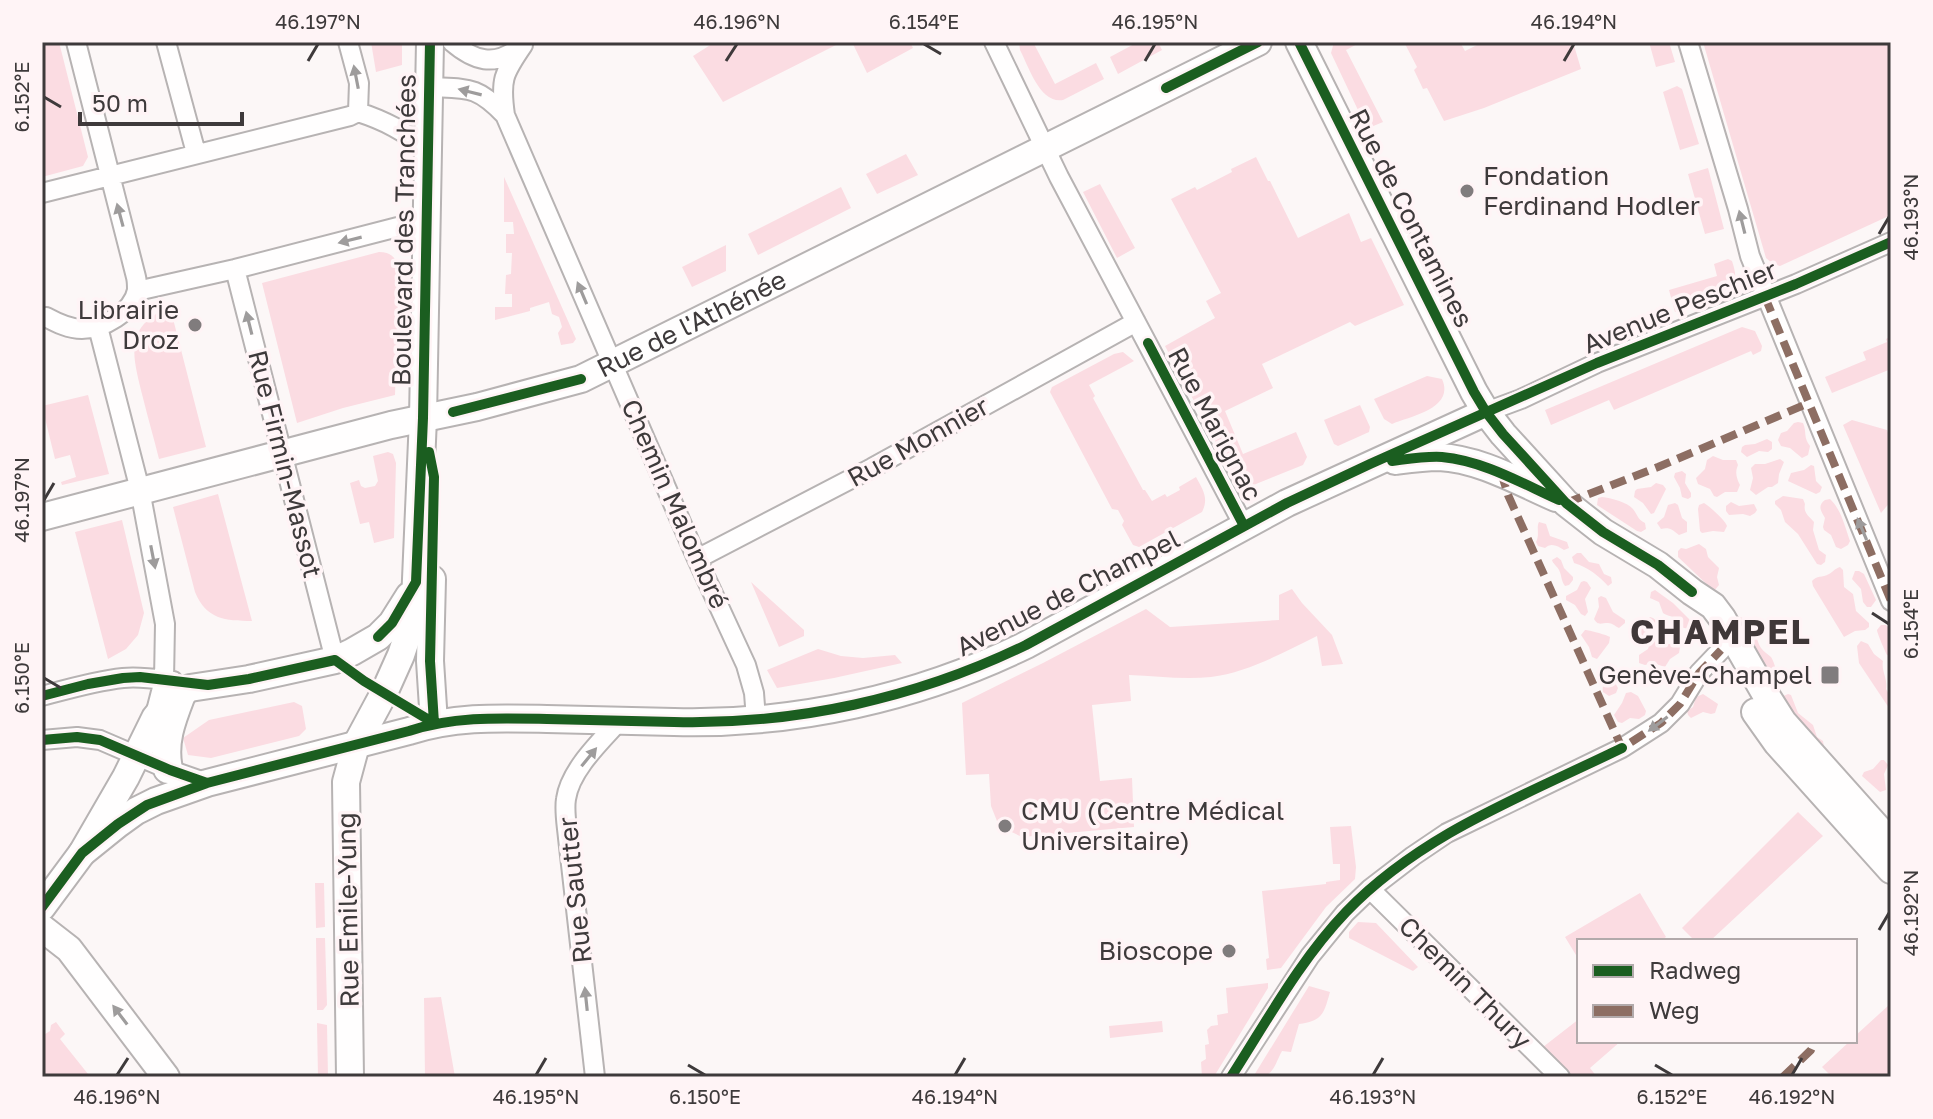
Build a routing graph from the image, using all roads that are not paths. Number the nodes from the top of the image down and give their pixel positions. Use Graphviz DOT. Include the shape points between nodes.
graph roads {
  1 [pos="166,42"];
  2 [pos="348,42"];
  3 [pos="430,42"];
  4 [pos="452,42"];
  5 [pos="994,42"];
  6 [pos="1258,42"];
  7 [pos="1299,42"];
  8 [pos="1688,42"];
  9 [pos="81,43"];
  10 [pos="525,44"];
  11 [pos="428,87"];
  12 [pos="358,112"];
  13 [pos="505,115"];
  14 [pos="426,148"];
  15 [pos="1045,148"];
  16 [pos="196,153"];
  17 [pos="110,176"];
  18 [pos="42,193"];
  19 [pos="425,220"];
  20 [pos="1891,242"];
  21 [pos="235,269"];
  22 [pos="137,291"];
  23 [pos="1765,297"];
  24 [pos="43,315"];
  25 [pos="1136,322"];
  26 [pos="98,327"];
  27 [pos="613,364"];
  28 [pos="1486,412"];
  29 [pos="423,418"];
  30 [pos="282,453"];
  31 [pos="1370,464"];
  32 [pos="140,490"];
  33 [pos="1566,503"];
  34 [pos="42,517"];
  35 [pos="1244,526"];
  36 [pos="697,559"];
  37 [pos="416,582"];
  38 [pos="1891,601"];
  39 [pos="1729,646"];
  40 [pos="335,660"];
  41 [pos="185,686"];
  42 [pos="42,696"];
  43 [pos="756,719"];
  44 [pos="620,720"];
  45 [pos="434,723"];
  46 [pos="42,740"];
  47 [pos="356,745"];
  48 [pos="137,755"];
  49 [pos="168,769"];
  50 [pos="207,783"];
  51 [pos="1891,843"];
  52 [pos="82,853"];
  53 [pos="1891,870"];
  54 [pos="1370,889"];
  55 [pos="42,907"];
  56 [pos="52,935"];
  57 [pos="166,1077"];
  58 [pos="350,1077"];
  59 [pos="595,1077"];
  60 [pos="1231,1077"];
  61 [pos="1560,1077"];
  1 -- 16 [label="street"];
  12 -- 2 [label="street, one-way" via="359,83"];
  3 -- 11 [label="main road, Boulevard des Tranchées"];
  4 -- 10 [label="street" via="473,57 490,61"];
  5 -- 15 [label="street, Rue Marignac"];
  6 -- 15 [label="main road, Rue de l'Athénée"];
  7 -- 28 [label="main road, Rue de Contamines"];
  23 -- 8 [label="street, one-way"];
  9 -- 17 [label="street"];
  10 -- 13 [label="street, Chemin Malombré" via="503,81"];
  13 -- 11 [label="street, one-way" via="479,93"];
  11 -- 14 [label="main road, Boulevard des Tranchées"];
  12 -- 14 [label="street" via="400,129"];
  12 -- 16 [label="street"];
  27 -- 13 [label="street, Chemin Malombré, one-way"];
  14 -- 19 [label="main road, Boulevard des Tranchées"];
  15 -- 25 [label="street, Rue Marignac"];
  15 -- 27 [label="main road, Rue de l'Athénée"];
  16 -- 17 [label="street"];
  17 -- 18 [label="street"];
  22 -- 17 [label="street, one-way"];
  19 -- 21 [label="street, one-way"];
  19 -- 29 [label="main road, Boulevard des Tranchées"];
  20 -- 23 [label="street, Avenue Peschier"];
  21 -- 22 [label="street"];
  30 -- 21 [label="street, Rue Firmin-Massot, one-way"];
  22 -- 26 [label="street" via="122,312"];
  23 -- 28 [label="street, Avenue Peschier"];
  38 -- 23 [label="street, one-way"];
  24 -- 26 [label="street" via="69,327"];
  25 -- 35 [label="street, Rue Marignac"];
  25 -- 36 [label="street, Rue Monnier"];
  26 -- 32 [label="street"];
  27 -- 29 [label="main road, Rue de l'Athénée" via="581,379"];
  27 -- 36 [label="street, Chemin Malombré"];
  28 -- 31 [label="main road, Avenue de Champel"];
  28 -- 33 [label="main road, Avenue de Champel"];
  29 -- 30 [label="main road, Rue de l'Athénée"];
  29 -- 37 [label="main road, Boulevard des Tranchées"];
  29 -- 45 [label="main road, Boulevard des Tranchées" via="434,477"];
  30 -- 32 [label="main road, Rue de l'Athénée"];
  30 -- 40 [label="street, Rue Firmin-Massot"];
  31 -- 33 [label="main road, Avenue de Champel" via="1441,457 1501,472"];
  31 -- 35 [label="main road, Avenue de Champel"];
  32 -- 34 [label="main road, Rue de l'Athénée"];
  32 -- 41 [label="street, one-way" via="165,624"];
  33 -- 39 [label="main road, Avenue de Champel" via="1692,592 1700,612"];
  35 -- 43 [label="main road, Avenue de Champel" via="989,662 916,690"];
  36 -- 43 [label="street, Chemin Malombré" via="746,665"];
  37 -- 40 [label="main road" via="378,637"];
  37 -- 47 [label="main road, Boulevard des Tranchées" via="401,655"];
  39 -- 51 [label="main road, Avenue de Champel" via="1783,722"];
  39 -- 53 [label="main road, Avenue de Champel" via="1752,708 1777,743"];
  39 -- 54 [label="street, one-way" via="1699,673 1661,723 1622,748 1447,833"];
  40 -- 41 [label="main road" via="249,679"];
  41 -- 42 [label="street" via="123,678"];
  41 -- 48 [label="main road" via="155,718"];
  41 -- 49 [label="main road" via="166,737"];
  43 -- 44 [label="main road, Avenue de Champel"];
  44 -- 45 [label="main road, Avenue de Champel"];
  59 -- 44 [label="street, Rue Sautter, one-way" via="566,799 586,758"];
  45 -- 47 [label="main road, Avenue de Champel"];
  46 -- 48 [label="street" via="87,737"];
  47 -- 50 [label="main road, Avenue de Champel"];
  47 -- 58 [label="main road, Rue Emile-Yung" via="346,782"];
  48 -- 49 [label="street"];
  48 -- 52 [label="main road"];
  49 -- 50 [label="street"];
  50 -- 52 [label="main road, Avenue de Champel" via="147,805"];
  52 -- 55 [label="main road"];
  54 -- 60 [label="street" via="1310,956"];
  54 -- 61 [label="street, Chemin Thury"];
  57 -- 56 [label="main road, one-way" via="84,968"];
}
